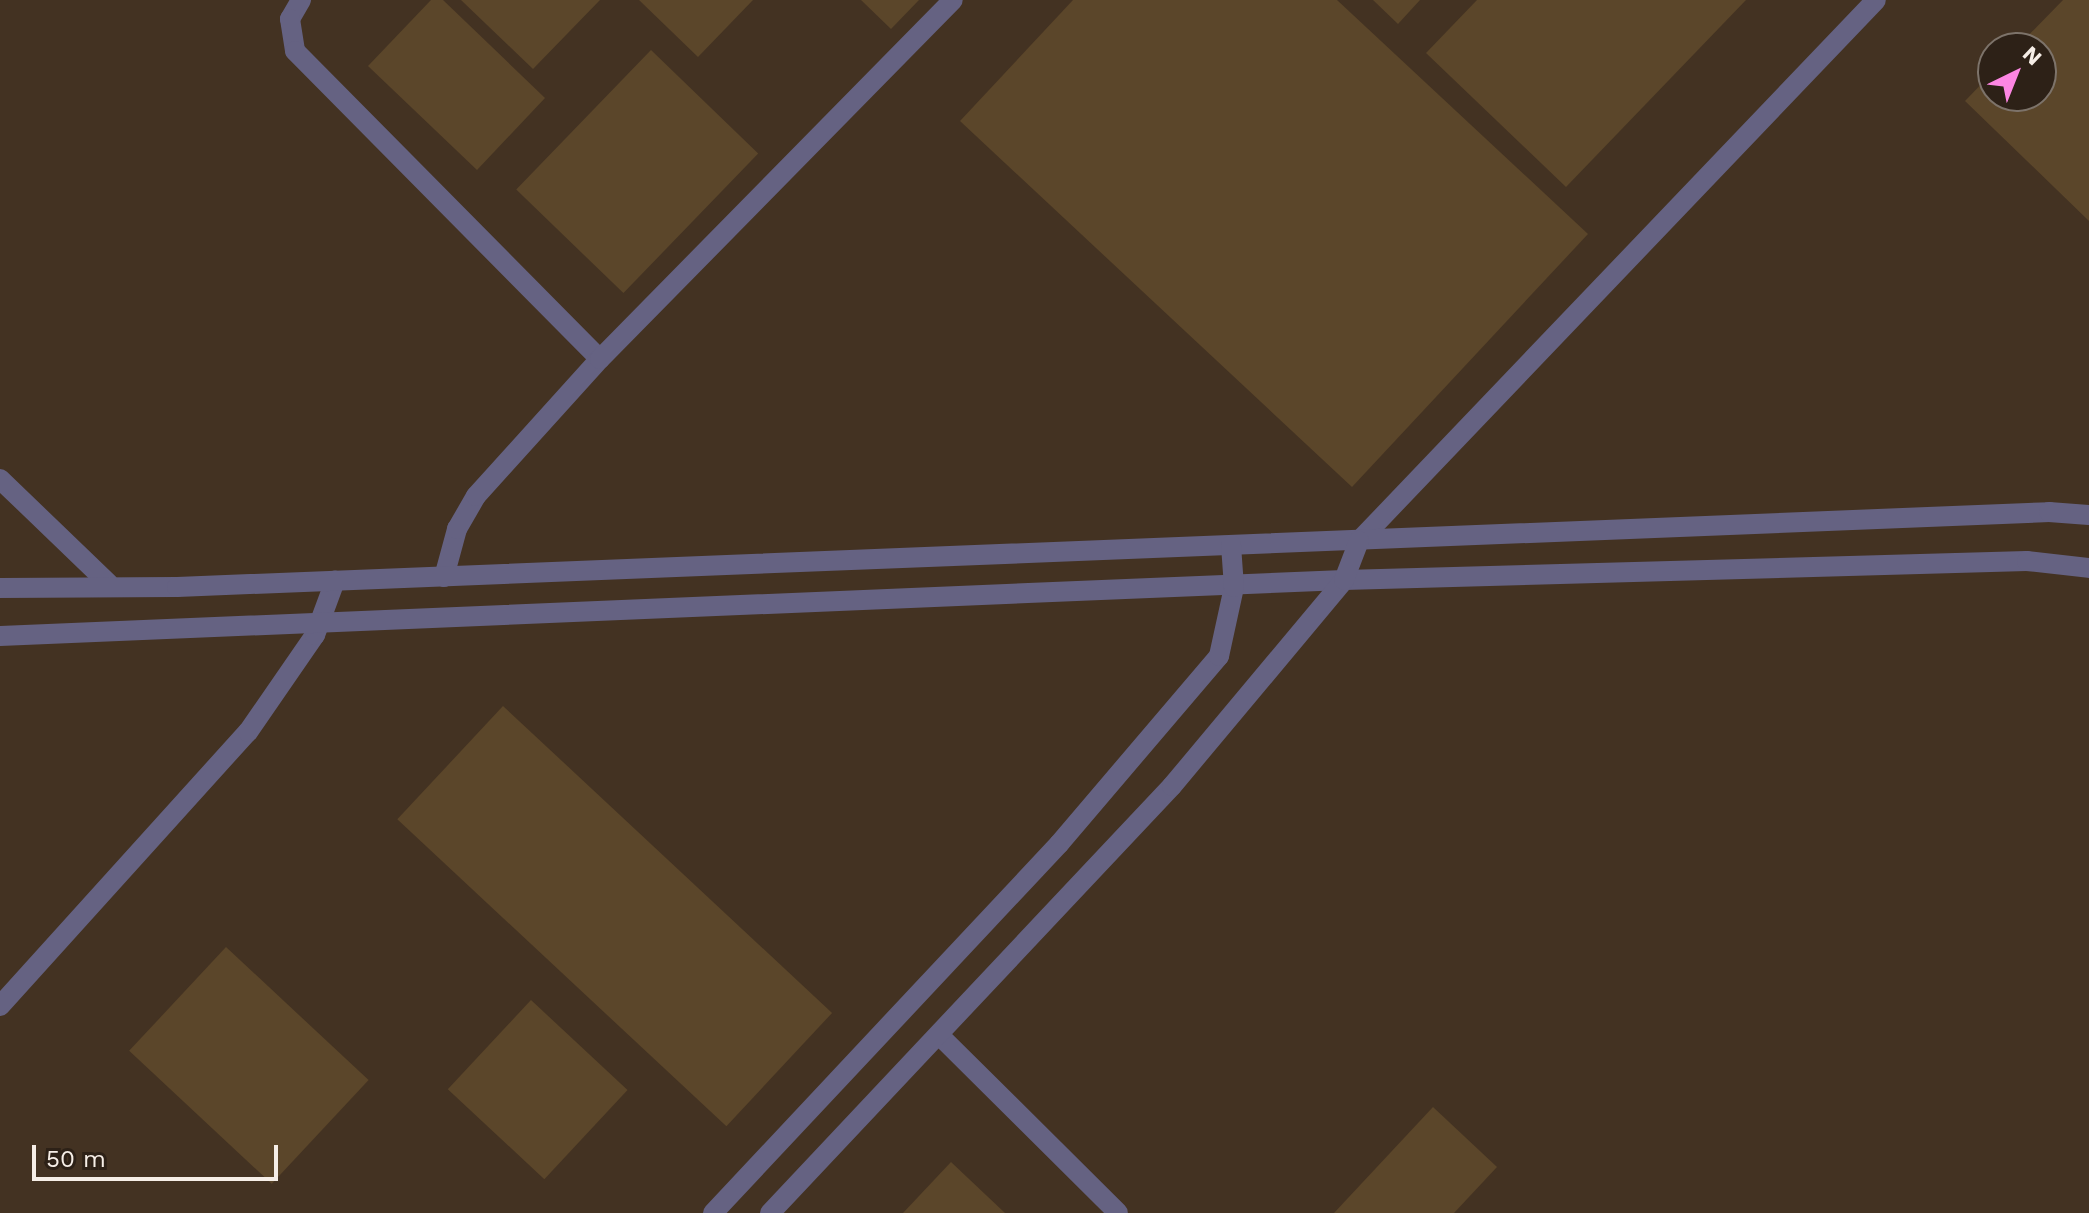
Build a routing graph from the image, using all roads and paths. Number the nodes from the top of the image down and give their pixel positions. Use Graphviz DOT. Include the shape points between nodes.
graph roads {
  1 [pos="301,0"];
  2 [pos="953,0"];
  3 [pos="1876,0"];
  4 [pos="600,359"];
  5 [pos="0,479"];
  6 [pos="2089,515"];
  7 [pos="1359,541"];
  8 [pos="1231,545"];
  9 [pos="2089,568"];
  10 [pos="444,577"];
  11 [pos="1344,580"];
  12 [pos="335,581"];
  13 [pos="109,584"];
  14 [pos="1234,587"];
  15 [pos="0,588"];
  16 [pos="321,624"];
  17 [pos="0,636"];
  18 [pos="0,1006"];
  19 [pos="939,1035"];
  20 [pos="713,1213"];
  21 [pos="770,1213"];
  22 [pos="1118,1213"];
  1 -- 4 [label="street" via="290,19 295,51"];
  2 -- 4 [label="street"];
  3 -- 7 [label="street"];
  4 -- 10 [label="street" via="476,496 457,529"];
  5 -- 13 [label="street"];
  6 -- 7 [label="street" via="2049,512"];
  7 -- 8 [label="street"];
  7 -- 11 [label="street"];
  8 -- 10 [label="street"];
  8 -- 14 [label="street"];
  9 -- 11 [label="street" via="2027,561"];
  10 -- 12 [label="street"];
  11 -- 14 [label="street"];
  11 -- 19 [label="street" via="1172,786"];
  12 -- 13 [label="street"];
  12 -- 16 [label="street"];
  13 -- 15 [label="street"];
  14 -- 16 [label="street"];
  14 -- 20 [label="street" via="1219,656 1059,844"];
  16 -- 17 [label="street"];
  16 -- 18 [label="street" via="248,732"];
  19 -- 21 [label="street"];
  19 -- 22 [label="street"];
}
